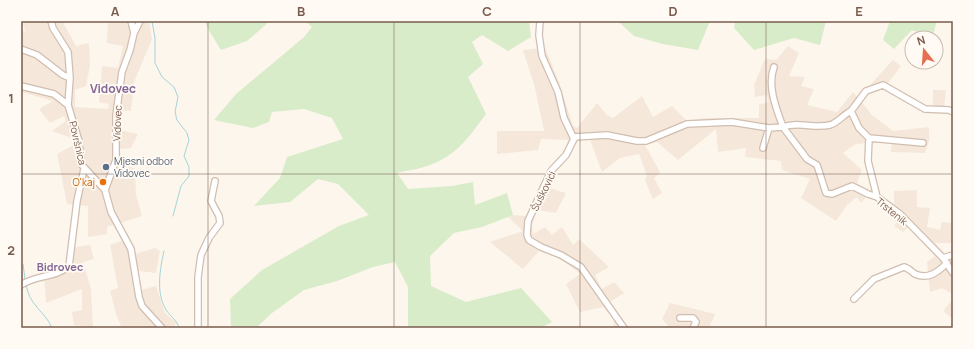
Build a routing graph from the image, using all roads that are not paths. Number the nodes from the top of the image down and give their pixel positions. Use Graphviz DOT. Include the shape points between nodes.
graph roads {
  1 [pos="50,21"];
  2 [pos="132,21"];
  3 [pos="140,21"];
  4 [pos="540,21"];
  5 [pos="134,33"];
  6 [pos="21,49"];
  7 [pos="774,67"];
  8 [pos="70,78"];
  9 [pos="21,86"];
  10 [pos="68,105"];
  11 [pos="851,110"];
  12 [pos="953,112"];
  13 [pos="783,127"];
  14 [pos="769,128"];
  15 [pos="574,137"];
  16 [pos="869,138"];
  17 [pos="923,143"];
  18 [pos="763,148"];
  19 [pos="84,169"];
  20 [pos="215,181"];
  21 [pos="104,190"];
  22 [pos="877,197"];
  23 [pos="953,255"];
  24 [pos="943,258"];
  25 [pos="947,263"];
  26 [pos="953,273"];
  27 [pos="24,283"];
  28 [pos="854,299"];
  29 [pos="680,318"];
  30 [pos="162,328"];
  31 [pos="198,328"];
  32 [pos="624,328"];
  33 [pos="693,328"];
  1 -- 8 [label="street, Površnica" via="68,52"];
  2 -- 5 [label="street"];
  3 -- 5 [label="street, Vidovec"];
  4 -- 15 [label="street" via="542,56 558,92 564,118"];
  5 -- 21 [label="street, Vidovec" via="118,95 116,160"];
  6 -- 8 [label="street" via="37,55"];
  7 -- 13 [label="street, Trstenik" via="770,84"];
  8 -- 10 [label="street, Površnica"];
  9 -- 10 [label="street" via="54,94"];
  10 -- 19 [label="street, Površnica"];
  11 -- 12 [label="street" via="866,92 883,85 925,108"];
  11 -- 13 [label="street" via="837,122 825,126 796,124"];
  11 -- 16 [label="street" via="859,128"];
  13 -- 14 [label="street"];
  13 -- 22 [label="street, Trstenik" via="807,159 818,164 826,193 832,194 852,186"];
  14 -- 15 [label="street" via="732,122 687,124 646,141 607,135"];
  14 -- 18 [label="street"];
  15 -- 32 [label="street, Šuškovići" via="566,154 551,171 528,221 527,235 529,240 581,267"];
  16 -- 17 [label="street"];
  16 -- 22 [label="street" via="868,160"];
  19 -- 21 [label="street, Površnica"];
  19 -- 27 [label="street" via="69,266"];
  20 -- 31 [label="street" via="211,201 220,223 201,255 198,277"];
  21 -- 30 [label="street" via="111,212 131,249 139,297"];
  22 -- 24 [label="street, Trstenik" via="900,214"];
  23 -- 24 [label="street"];
  24 -- 25 [label="street, Trstenik"];
  25 -- 26 [label="street, Trstenik"];
  25 -- 28 [label="street" via="938,272 926,277 904,267 882,274"];
  29 -- 33 [label="street" via="693,318 696,322"];
}
